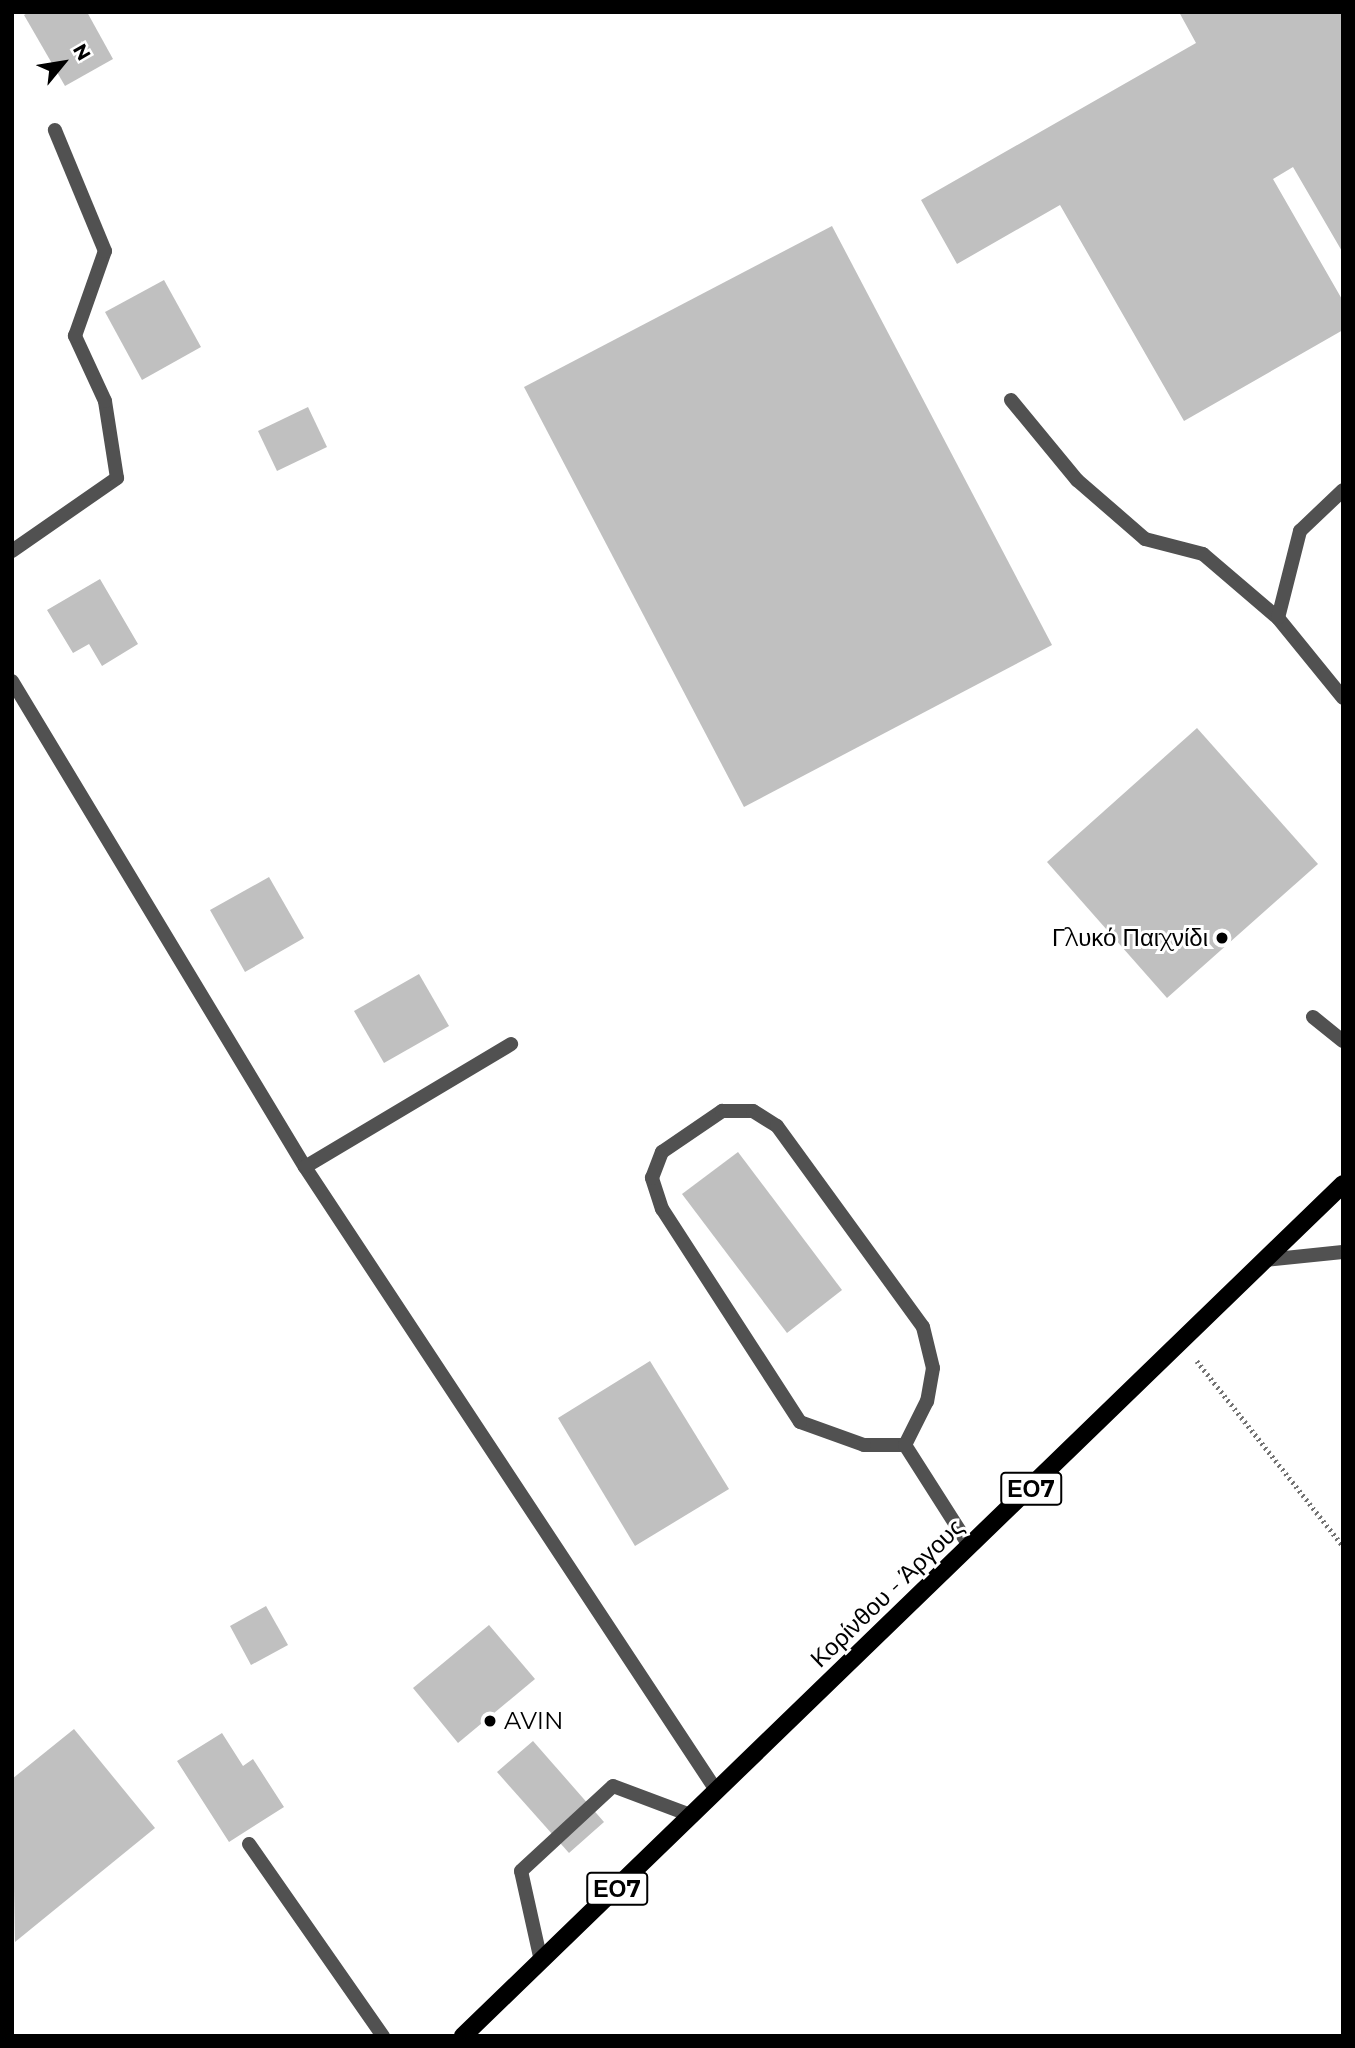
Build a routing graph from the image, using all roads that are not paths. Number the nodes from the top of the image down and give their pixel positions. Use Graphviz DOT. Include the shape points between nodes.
graph roads {
  1 [pos="55,130"];
  2 [pos="1011,400"];
  3 [pos="1343,490"];
  4 [pos="12,551"];
  5 [pos="1278,618"];
  6 [pos="12,681"];
  7 [pos="1343,698"];
  8 [pos="1313,1017"];
  9 [pos="1343,1041"];
  10 [pos="511,1044"];
  11 [pos="305,1167"];
  12 [pos="1343,1184"];
  13 [pos="1343,1252"];
  14 [pos="1266,1260"];
  15 [pos="905,1445"];
  16 [pos="970,1547"];
  17 [pos="716,1790"];
  18 [pos="693,1816"];
  19 [pos="249,1844"];
  20 [pos="541,1961"];
  21 [pos="383,2036"];
  22 [pos="463,2036"];
  1 -- 4 [label="street" via="105,251 75,336 105,401 117,478"];
  2 -- 5 [label="street" via="1077,480 1145,539 1203,554"];
  3 -- 5 [label="street" via="1300,531"];
  5 -- 7 [label="street"];
  6 -- 11 [label="street"];
  8 -- 9 [label="street"];
  10 -- 11 [label="street"];
  11 -- 17 [label="street"];
  12 -- 14 [label="main road, Κορίνθου - Άργους / ΕΟ7"];
  13 -- 14 [label="street"];
  14 -- 16 [label="main road, Κορίνθου - Άργους / ΕΟ7"];
  15 -- 15 [label="street" via="927,1401 933,1368 923,1327 777,1126 753,1111 722,1111 662,1152 652,1178 662,1209 800,1422 864,1445"];
  15 -- 16 [label="street"];
  16 -- 17 [label="main road, Κορίνθου - Άργους / ΕΟ7"];
  17 -- 18 [label="main road, Κορίνθου - Άργους / ΕΟ7"];
  18 -- 20 [label="main road, Κορίνθου - Άργους / ΕΟ7"];
  18 -- 20 [label="street" via="613,1786 521,1871"];
  19 -- 21 [label="street"];
  20 -- 22 [label="main road, Κορίνθου - Άργους / ΕΟ7"];
}
